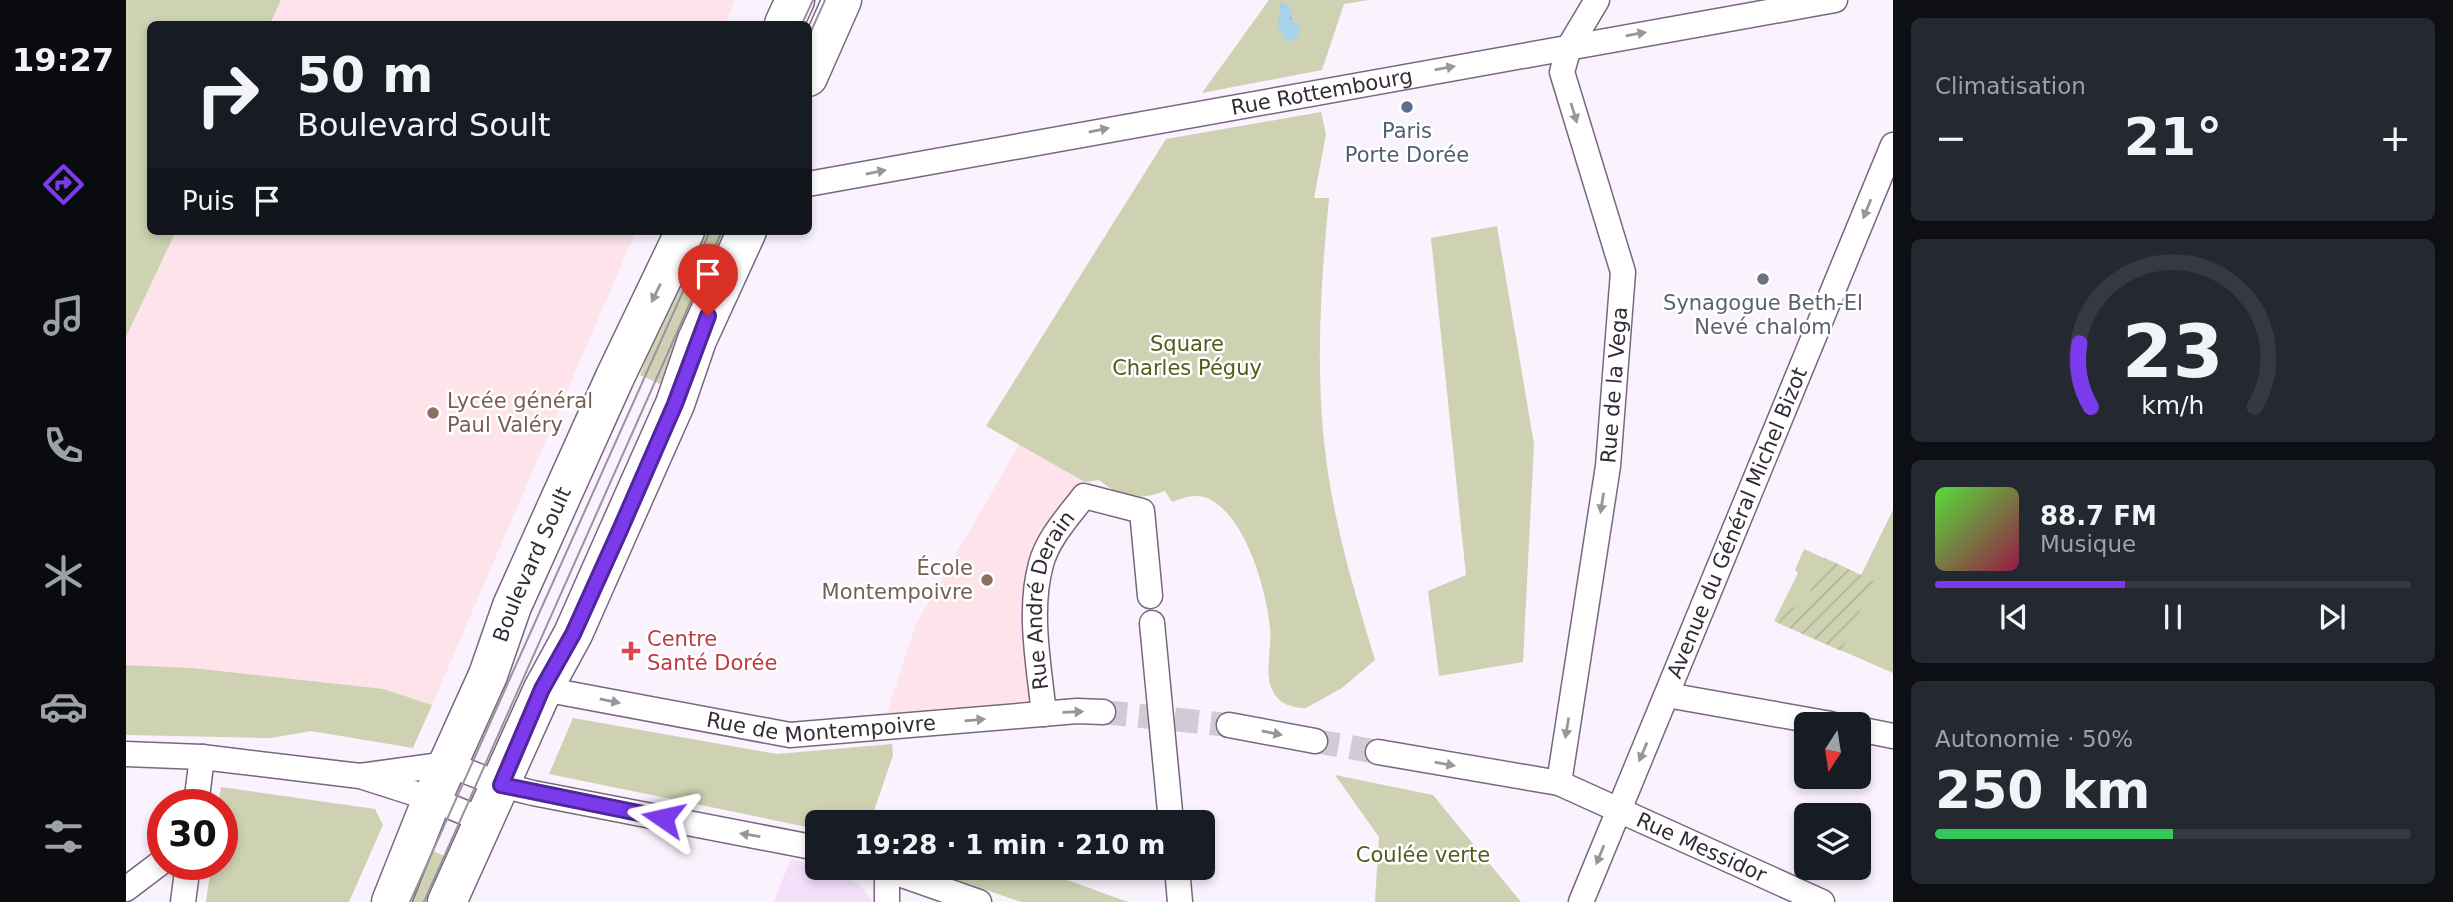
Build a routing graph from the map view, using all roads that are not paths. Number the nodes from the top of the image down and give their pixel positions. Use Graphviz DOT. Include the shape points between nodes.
graph roads {
  1 [pos="794,0"];
  2 [pos="842,0"];
  3 [pos="1597,0"];
  4 [pos="1835,0"];
  5 [pos="784,21"];
  6 [pos="1569,47"];
  7 [pos="812,68"];
  8 [pos="1893,145"];
  9 [pos="812,183"];
  10 [pos="683,235"];
  11 [pos="745,235"];
  12 [pos="1150,596"];
  13 [pos="1152,623"];
  14 [pos="542,689"];
  15 [pos="1667,695"];
  16 [pos="1103,712"];
  17 [pos="1044,714"];
  18 [pos="1794,717"];
  19 [pos="1229,725"];
  20 [pos="1871,732"];
  21 [pos="1893,736"];
  22 [pos="1315,741"];
  23 [pos="1378,752"];
  24 [pos="126,754"];
  25 [pos="202,757"];
  26 [pos="448,764"];
  27 [pos="360,776"];
  28 [pos="1559,783"];
  29 [pos="501,785"];
  30 [pos="198,789"];
  31 [pos="432,799"];
  32 [pos="1619,808"];
  33 [pos="1170,810"];
  34 [pos="485,821"];
  35 [pos="805,846"];
  36 [pos="147,873"];
  37 [pos="186,880"];
  38 [pos="885,880"];
  39 [pos="916,880"];
  40 [pos="1178,880"];
  41 [pos="126,889"];
  42 [pos="183,902"];
  43 [pos="391,902"];
  44 [pos="447,902"];
  45 [pos="887,902"];
  46 [pos="979,902"];
  47 [pos="1181,902"];
  48 [pos="1581,902"];
  49 [pos="1822,902"];
  1 -- 5 [label="main road"];
  2 -- 7 [label="main road"];
  3 -- 6 [label="street, Rue de la Vega"];
  6 -- 4 [label="street, Rue Rottembourg, one-way"];
  9 -- 6 [label="street, Rue Rottembourg, one-way"];
  6 -- 28 [label="street, Rue de la Vega, one-way" via="1562,72 1623,272 1608,466"];
  8 -- 15 [label="street, Avenue du Général Michel Bizot, one-way"];
  10 -- 26 [label="main road, Boulevard Soult, one-way" via="512,606 488,676"];
  11 -- 14 [label="main road" via="620,530 573,634"];
  12 -- 17 [label="street, Rue André Derain" via="1142,510 1084,496 1054,535 1040,572 1037,635"];
  13 -- 33 [label="street"];
  14 -- 17 [label="street, Rue de Montempoivre, one-way" via="790,736"];
  14 -- 29 [label="main road"];
  15 -- 18 [label="street"];
  15 -- 32 [label="street, Avenue du Général Michel Bizot, one-way"];
  17 -- 16 [label="street, Rue de Montempoivre, one-way"];
  19 -- 22 [label="street, one-way"];
  20 -- 21 [label="street"];
  23 -- 28 [label="street, one-way"];
  24 -- 25 [label="street"];
  25 -- 27 [label="street"];
  25 -- 30 [label="street"];
  26 -- 27 [label="street"];
  26 -- 29 [label="street"];
  26 -- 31 [label="main road, Boulevard Soult"];
  27 -- 31 [label="street"];
  28 -- 32 [label="street"];
  29 -- 34 [label="main road"];
  35 -- 29 [label="street, one-way"];
  31 -- 34 [label="street"];
  31 -- 43 [label="main road, Boulevard Soult"];
  32 -- 48 [label="street, Avenue du Général Michel Bizot, one-way"];
  32 -- 49 [label="street, Rue Messidor"];
  34 -- 44 [label="main road"];
  36 -- 41 [label="street"];
  37 -- 42 [label="street"];
  38 -- 45 [label="street"];
  39 -- 46 [label="street"];
  40 -- 47 [label="street"];
}
